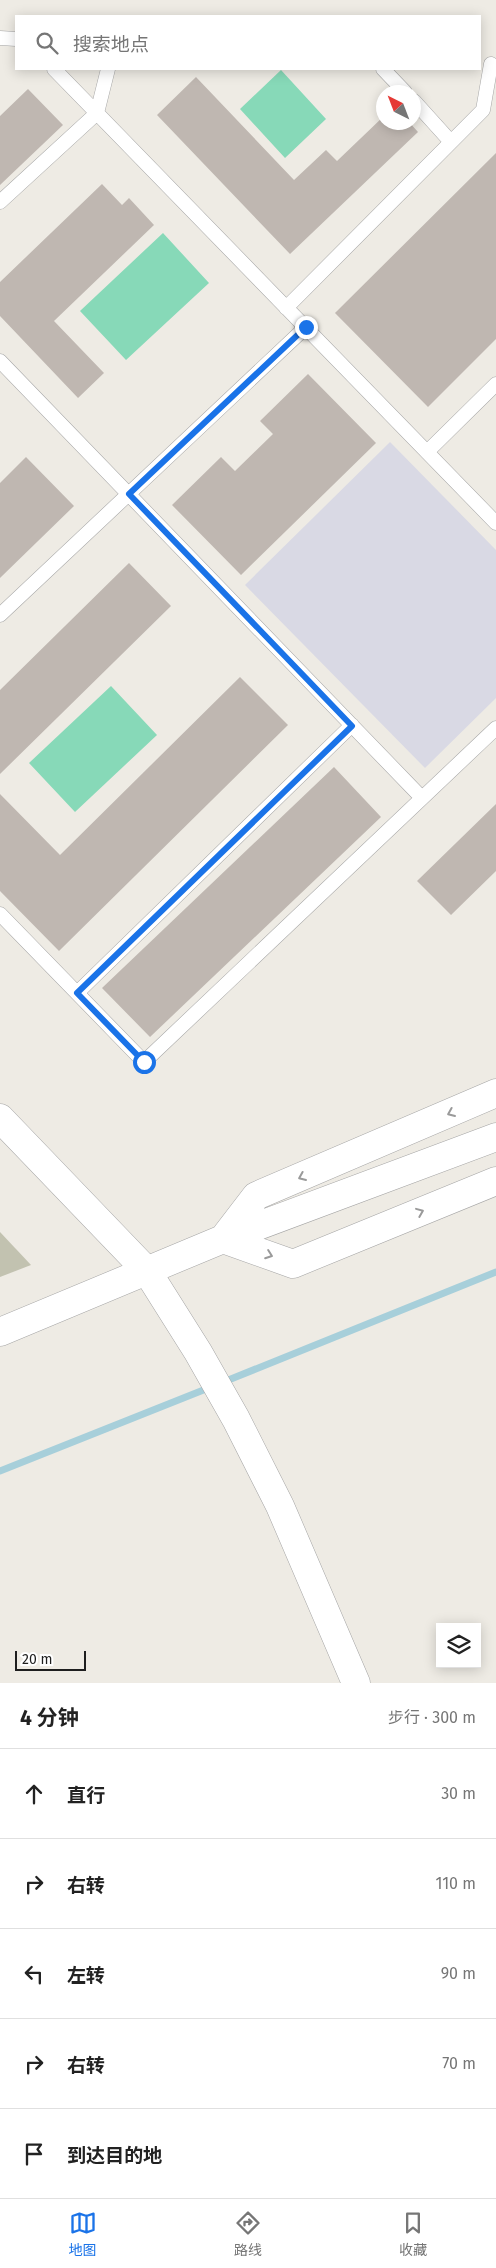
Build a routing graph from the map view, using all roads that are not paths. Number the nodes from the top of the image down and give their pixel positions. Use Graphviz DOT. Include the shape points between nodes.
graph roads {
  1 [pos="0,38"];
  2 [pos="15,39"];
  3 [pos="489,64"];
  4 [pos="55,70"];
  5 [pos="108,70"];
  6 [pos="383,70"];
  7 [pos="398,85"];
  8 [pos="421,109"];
  9 [pos="97,113"];
  10 [pos="452,142"];
  11 [pos="0,202"];
  12 [pos="286,308"];
  13 [pos="306,327"];
  14 [pos="0,361"];
  15 [pos="496,384"];
  16 [pos="427,452"];
  17 [pos="129,494"];
  18 [pos="496,523"];
  19 [pos="0,615"];
  20 [pos="352,726"];
  21 [pos="496,728"];
  22 [pos="422,798"];
  23 [pos="0,914"];
  24 [pos="77,993"];
  25 [pos="496,1094"];
  26 [pos="0,1118"];
  27 [pos="496,1137"];
  28 [pos="496,1181"];
  29 [pos="223,1239"];
  30 [pos="146,1271"];
  31 [pos="0,1332"];
  32 [pos="356,1683"];
  1 -- 2 [label="lane"];
  3 -- 10 [label="lane" via="483,110"];
  4 -- 9 [label="lane"];
  5 -- 9 [label="lane"];
  6 -- 7 [label="lane"];
  8 -- 10 [label="lane"];
  9 -- 11 [label="lane"];
  9 -- 12 [label="lane"];
  10 -- 12 [label="lane"];
  12 -- 13 [label="lane"];
  13 -- 16 [label="lane"];
  13 -- 17 [label="lane"];
  14 -- 17 [label="lane"];
  15 -- 16 [label="lane"];
  16 -- 18 [label="lane"];
  17 -- 19 [label="lane"];
  17 -- 20 [label="lane"];
  20 -- 22 [label="lane"];
  20 -- 24 [label="lane"];
  21 -- 22 [label="lane"];
  22 -- 24 [label="lane" via="144,1062"];
  23 -- 24 [label="lane"];
  25 -- 29 [label="street, one-way" via="256,1196"];
  26 -- 30 [label="street"];
  27 -- 29 [label="street"];
  29 -- 28 [label="street, one-way" via="293,1264"];
  29 -- 30 [label="street"];
  30 -- 31 [label="street"];
  30 -- 32 [label="street" via="236,1419 280,1506"];
}
